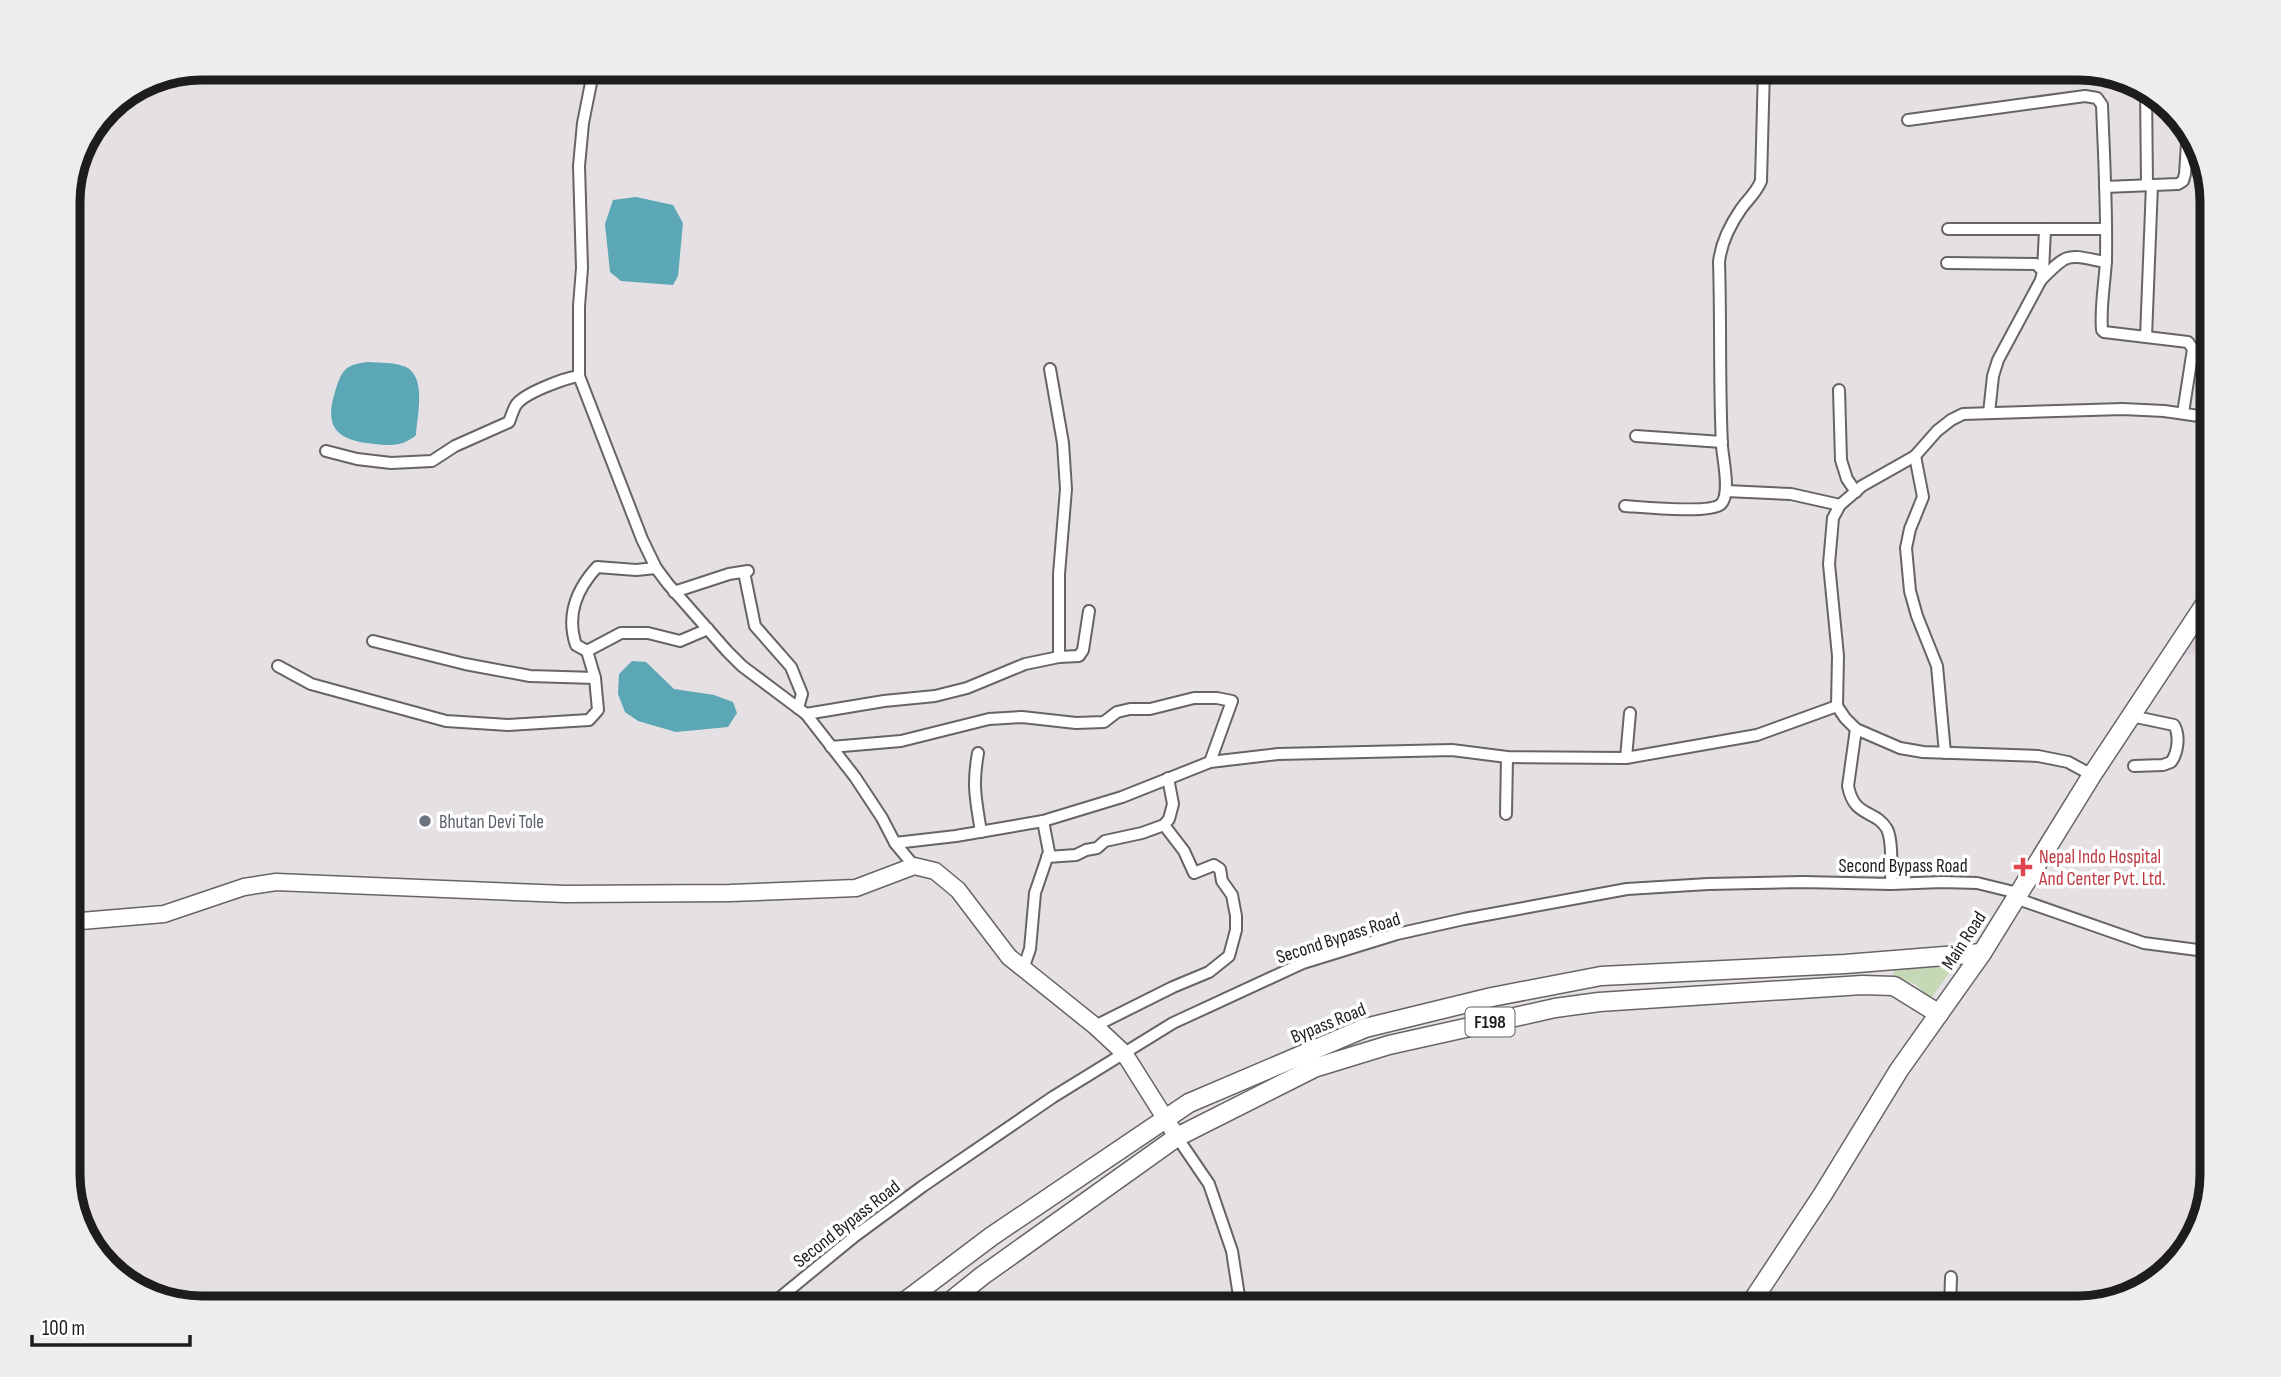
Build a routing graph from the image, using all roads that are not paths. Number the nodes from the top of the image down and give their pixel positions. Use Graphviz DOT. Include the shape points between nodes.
graph roads {
  1 [pos="592,80"];
  2 [pos="1764,80"];
  3 [pos="2146,101"];
  4 [pos="1908,120"];
  5 [pos="2187,146"];
  6 [pos="2149,185"];
  7 [pos="2105,187"];
  8 [pos="1948,229"];
  9 [pos="2106,229"];
  10 [pos="2045,230"];
  11 [pos="2106,261"];
  12 [pos="1947,263"];
  13 [pos="2042,275"];
  14 [pos="2146,338"];
  15 [pos="1050,369"];
  16 [pos="579,376"];
  17 [pos="1839,390"];
  18 [pos="2183,413"];
  19 [pos="1989,414"];
  20 [pos="2200,416"];
  21 [pos="1636,436"];
  22 [pos="1722,442"];
  23 [pos="326,451"];
  24 [pos="1914,456"];
  25 [pos="1726,491"];
  26 [pos="1856,492"];
  27 [pos="1840,505"];
  28 [pos="1625,506"];
  29 [pos="656,568"];
  30 [pos="674,592"];
  31 [pos="1089,611"];
  32 [pos="2200,612"];
  33 [pos="708,629"];
  34 [pos="373,641"];
  35 [pos="587,651"];
  36 [pos="1059,657"];
  37 [pos="278,666"];
  38 [pos="595,678"];
  39 [pos="1837,706"];
  40 [pos="802,711"];
  41 [pos="1630,713"];
  42 [pos="2131,716"];
  43 [pos="1856,729"];
  44 [pos="831,747"];
  45 [pos="978,753"];
  46 [pos="1945,753"];
  47 [pos="1507,757"];
  48 [pos="1626,758"];
  49 [pos="1210,762"];
  50 [pos="2134,766"];
  51 [pos="2092,775"];
  52 [pos="1168,778"];
  53 [pos="1506,814"];
  54 [pos="1043,821"];
  55 [pos="1164,825"];
  56 [pos="981,832"];
  57 [pos="895,843"];
  58 [pos="1047,857"];
  59 [pos="914,866"];
  60 [pos="1891,884"];
  61 [pos="2016,895"];
  62 [pos="81,921"];
  63 [pos="2200,950"];
  64 [pos="1982,953"];
  65 [pos="1845,964"];
  66 [pos="1023,969"];
  67 [pos="1848,988"];
  68 [pos="1492,997"];
  69 [pos="1939,1014"];
  70 [pos="1497,1020"];
  71 [pos="1095,1026"];
  72 [pos="1124,1053"];
  73 [pos="1166,1117"];
  74 [pos="1177,1137"];
  75 [pos="1951,1277"];
  76 [pos="782,1296"];
  77 [pos="912,1296"];
  78 [pos="957,1296"];
  79 [pos="1239,1296"];
  80 [pos="1756,1296"];
  81 [pos="1950,1296"];
  1 -- 16 [label="street" via="579,166"];
  2 -- 22 [label="street" via="1761,181 1725,238 1719,262"];
  3 -- 6 [label="street"];
  4 -- 7 [label="street" via="2097,97 2102,105"];
  5 -- 6 [label="street" via="2183,181"];
  6 -- 7 [label="street"];
  6 -- 14 [label="street"];
  7 -- 9 [label="street"];
  8 -- 10 [label="street"];
  9 -- 10 [label="street"];
  9 -- 11 [label="street"];
  10 -- 13 [label="street"];
  11 -- 13 [label="street" via="2066,257"];
  11 -- 14 [label="street" via="2102,330"];
  12 -- 13 [label="street" via="2036,264"];
  13 -- 19 [label="street" via="1998,360"];
  14 -- 18 [label="street" via="2188,342 2193,349"];
  15 -- 36 [label="street" via="1066,489"];
  16 -- 23 [label="street" via="526,396 509,422 432,461 391,463"];
  16 -- 29 [label="street"];
  17 -- 26 [label="street" via="1841,460"];
  18 -- 19 [label="street" via="2123,409"];
  18 -- 20 [label="street"];
  19 -- 24 [label="street" via="1964,414 1951,420"];
  21 -- 22 [label="street"];
  22 -- 25 [label="street"];
  24 -- 26 [label="street"];
  24 -- 46 [label="street" via="1923,497 1906,548 1910,591 1937,666"];
  25 -- 27 [label="street" via="1782,493"];
  25 -- 28 [label="street" via="1717,507"];
  26 -- 27 [label="street"];
  27 -- 39 [label="street" via="1833,518 1829,564 1838,656"];
  29 -- 30 [label="street"];
  29 -- 35 [label="street" via="597,568 583,582 572,611 573,635 576,645"];
  30 -- 33 [label="street"];
  30 -- 40 [label="street" via="747,571 755,626 791,667 802,694"];
  31 -- 36 [label="street" via="1083,650 1079,656"];
  32 -- 42 [label="main road, Main Road"];
  33 -- 35 [label="street" via="680,641 621,633"];
  33 -- 40 [label="street" via="742,666"];
  34 -- 38 [label="street" via="530,676"];
  35 -- 38 [label="street"];
  36 -- 40 [label="street" via="1025,664 935,696"];
  37 -- 38 [label="street" via="311,684 446,721 508,725 589,720 598,710"];
  39 -- 43 [label="street"];
  39 -- 48 [label="street" via="1757,735"];
  40 -- 44 [label="street"];
  41 -- 48 [label="street"];
  42 -- 50 [label="street" via="2174,724 2177,730 2171,762"];
  42 -- 51 [label="main road, Main Road"];
  43 -- 46 [label="street" via="1900,748"];
  43 -- 60 [label="street" via="1849,795 1854,805 1885,826"];
  44 -- 49 [label="street" via="901,741 989,719 1104,722 1116,712 1194,698 1232,701"];
  44 -- 57 [label="street"];
  45 -- 56 [label="street" via="973,776"];
  46 -- 51 [label="street" via="2055,759"];
  47 -- 48 [label="street"];
  47 -- 49 [label="street" via="1426,750 1278,754"];
  47 -- 53 [label="street"];
  49 -- 52 [label="street"];
  51 -- 61 [label="main road, Main Road"];
  52 -- 54 [label="street"];
  52 -- 55 [label="street" via="1173,804"];
  54 -- 56 [label="street"];
  54 -- 58 [label="street"];
  55 -- 58 [label="street" via="1105,841 1097,849 1076,855"];
  55 -- 71 [label="street" via="1194,873 1214,865 1220,869 1236,916 1229,956 1209,972"];
  56 -- 57 [label="street"];
  57 -- 59 [label="street"];
  58 -- 66 [label="street" via="1035,893 1030,949"];
  59 -- 62 [label="street" via="856,888 730,893 565,894 276,882 244,887 164,914"];
  59 -- 66 [label="street" via="935,871 958,890 987,931"];
  60 -- 61 [label="street, Second Bypass Road" via="1977,883"];
  60 -- 72 [label="street, Second Bypass Road" via="1789,882 1627,889 1464,919 1303,963 1172,1023"];
  61 -- 63 [label="street, Second Bypass Road" via="2144,943"];
  61 -- 64 [label="main road, Main Road"];
  64 -- 65 [label="main road, F198"];
  64 -- 69 [label="main road, Main Road"];
  65 -- 67 [label="main road"];
  65 -- 68 [label="main road, Bypass Road / F198" via="1601,976"];
  66 -- 71 [label="street"];
  67 -- 69 [label="main road, F198" via="1894,986"];
  67 -- 70 [label="main road, Bypass Road / F198" via="1599,1002"];
  68 -- 70 [label="main road"];
  68 -- 73 [label="main road, Bypass Road / F198" via="1365,1028"];
  69 -- 80 [label="main road, Main Road"];
  70 -- 74 [label="main road, Bypass Road / F198" via="1314,1068"];
  71 -- 72 [label="street"];
  72 -- 73 [label="street"];
  72 -- 76 [label="street, Second Bypass Road" via="923,1186"];
  73 -- 74 [label="street"];
  73 -- 77 [label="main road, Bypass Road / F198"];
  74 -- 78 [label="main road, Bypass Road / F198"];
  74 -- 79 [label="street" via="1209,1184 1232,1251"];
  75 -- 81 [label="street"];
}
